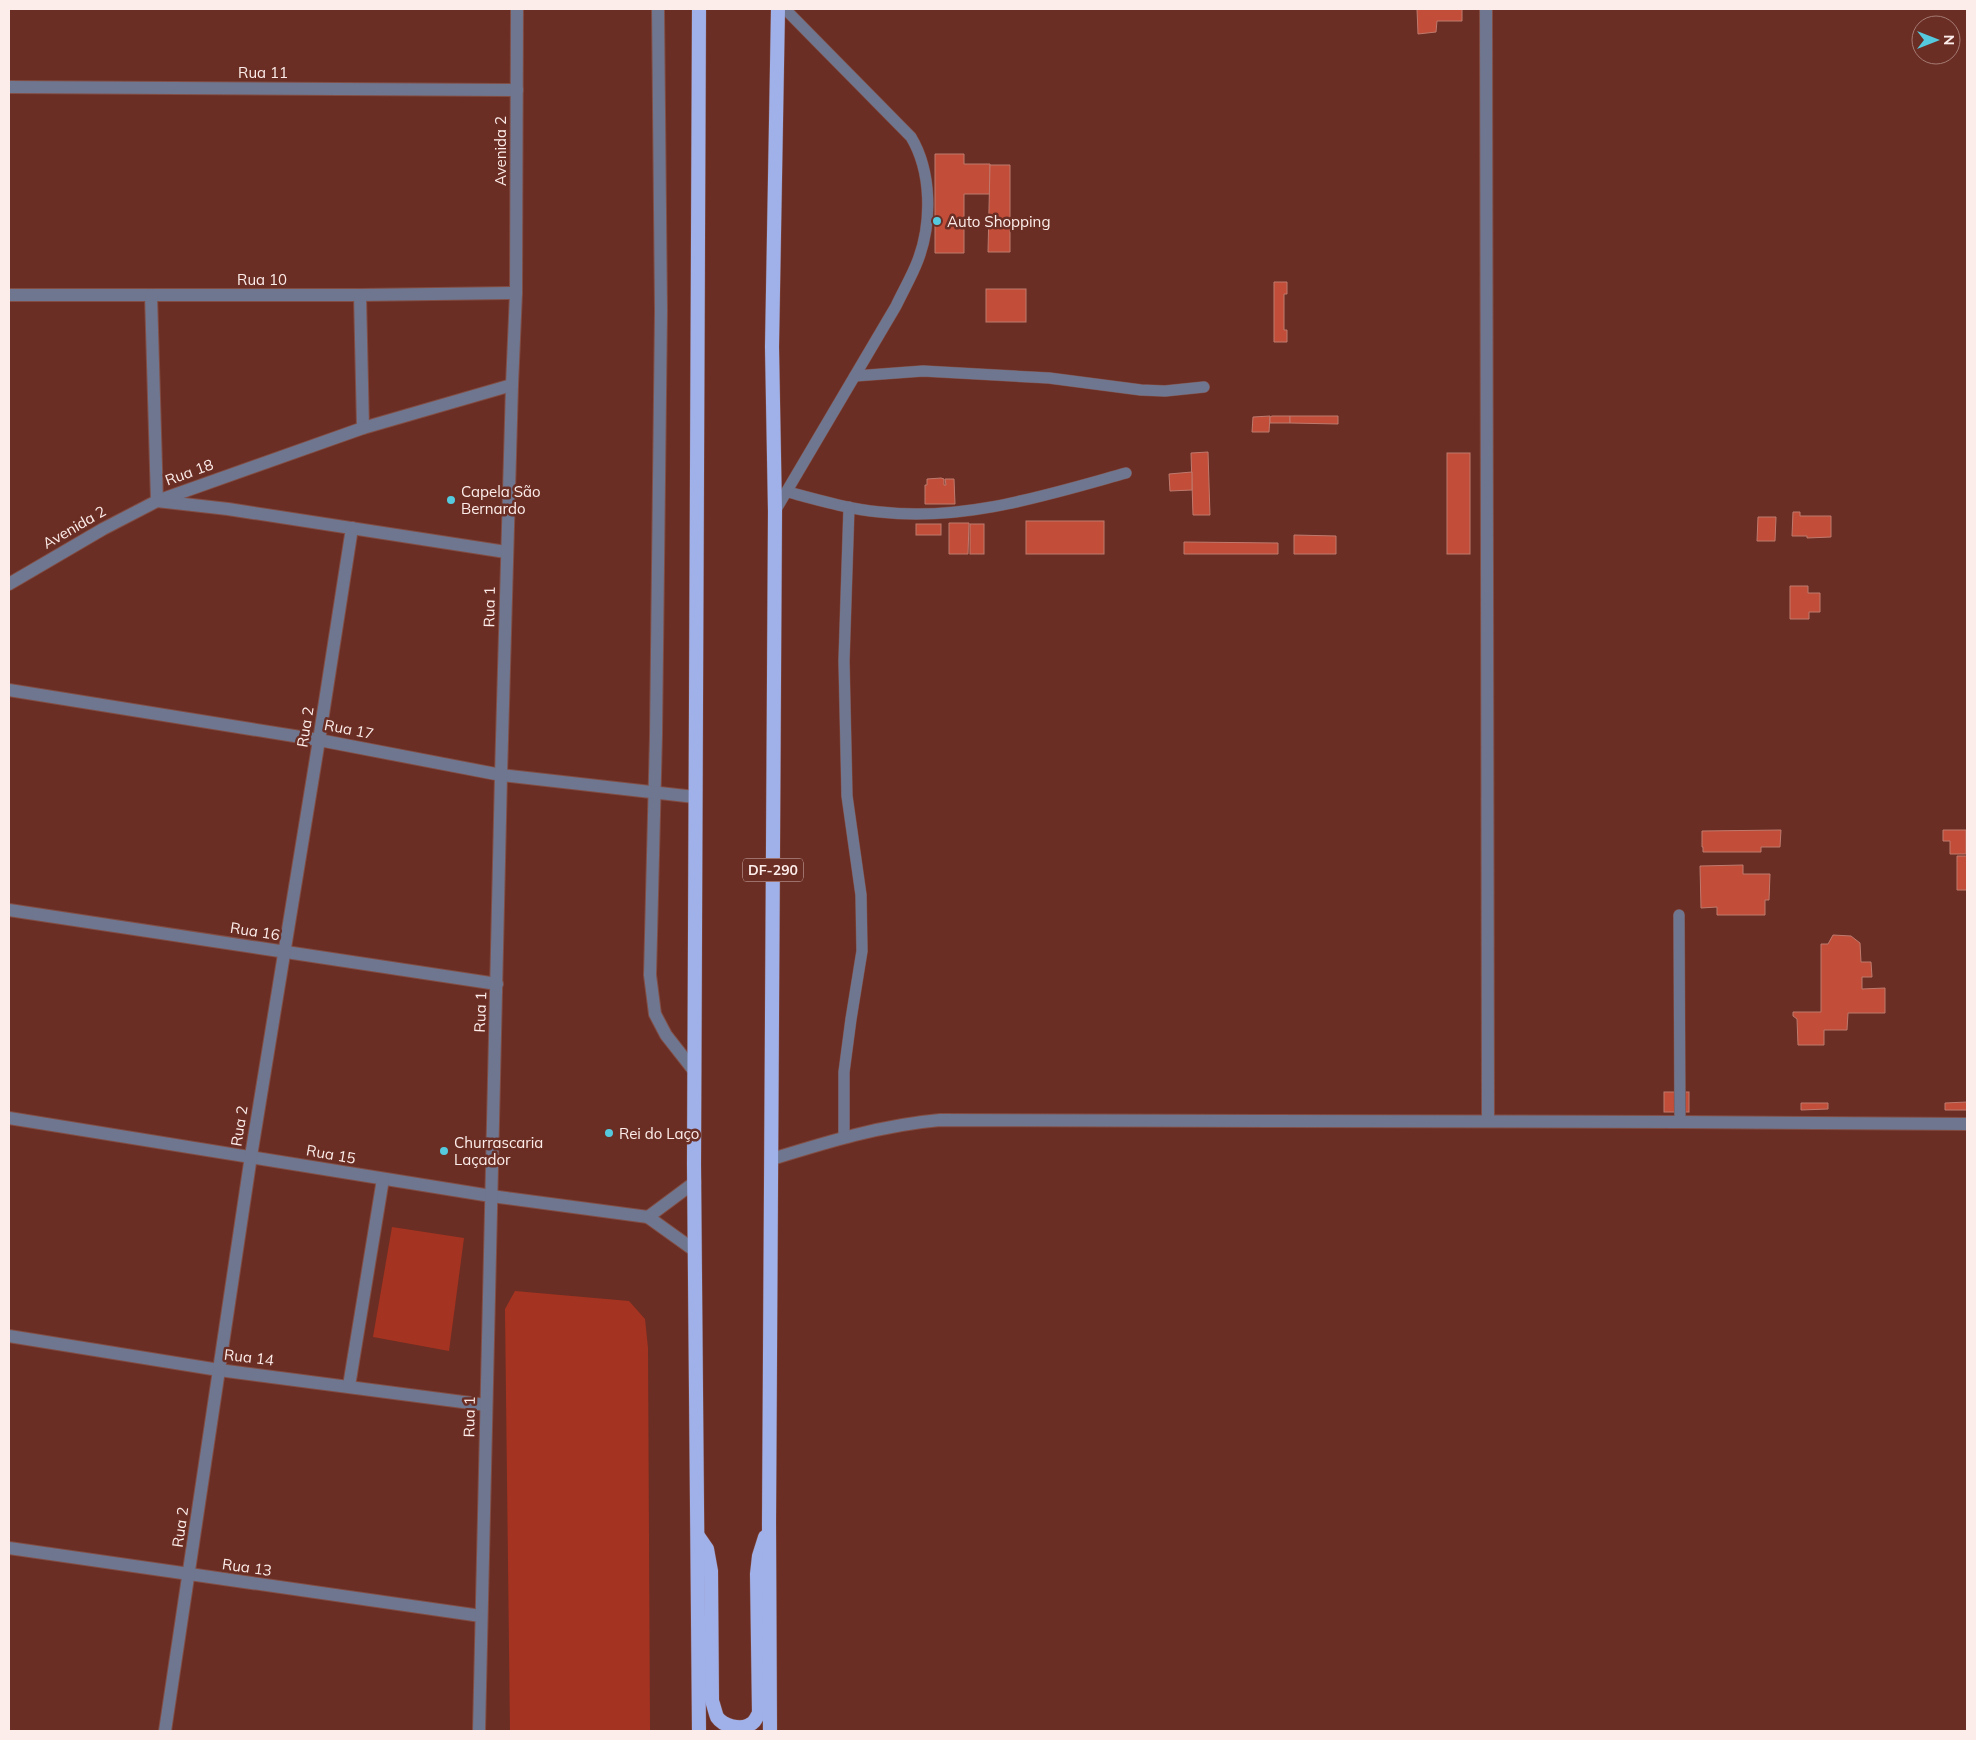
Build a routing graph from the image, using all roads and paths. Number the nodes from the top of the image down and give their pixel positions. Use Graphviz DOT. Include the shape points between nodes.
graph roads {
  1 [pos="517,9"];
  2 [pos="658,9"];
  3 [pos="699,9"];
  4 [pos="778,9"];
  5 [pos="785,9"];
  6 [pos="1486,9"];
  7 [pos="9,87"];
  8 [pos="517,90"];
  9 [pos="516,293"];
  10 [pos="9,295"];
  11 [pos="151,295"];
  12 [pos="360,295"];
  13 [pos="855,376"];
  14 [pos="512,385"];
  15 [pos="1204,387"];
  16 [pos="363,428"];
  17 [pos="1126,473"];
  18 [pos="788,492"];
  19 [pos="157,501"];
  20 [pos="849,507"];
  21 [pos="775,511"];
  22 [pos="352,528"];
  23 [pos="506,552"];
  24 [pos="9,584"];
  25 [pos="9,690"];
  26 [pos="319,740"];
  27 [pos="500,775"];
  28 [pos="654,793"];
  29 [pos="695,797"];
  30 [pos="9,910"];
  31 [pos="1679,915"];
  32 [pos="284,952"];
  33 [pos="497,984"];
  34 [pos="695,1072"];
  35 [pos="9,1118"];
  36 [pos="1488,1121"];
  37 [pos="1680,1122"];
  38 [pos="1967,1124"];
  39 [pos="844,1136"];
  40 [pos="251,1156"];
  41 [pos="772,1159"];
  42 [pos="383,1179"];
  43 [pos="695,1182"];
  44 [pos="491,1196"];
  45 [pos="648,1216"];
  46 [pos="694,1250"];
  47 [pos="9,1336"];
  48 [pos="220,1370"];
  49 [pos="349,1386"];
  50 [pos="486,1405"];
  51 [pos="769,1523"];
  52 [pos="698,1536"];
  53 [pos="9,1548"];
  54 [pos="189,1575"];
  55 [pos="481,1616"];
  56 [pos="165,1731"];
  57 [pos="479,1731"];
  58 [pos="699,1731"];
  59 [pos="770,1731"];
  1 -- 8 [label="street, Avenida 2"];
  2 -- 28 [label="street" via="661,311"];
  3 -- 29 [label="highway"];
  4 -- 21 [label="highway, DF-290" via="772,347"];
  5 -- 13 [label="lane" via="911,137 924,168 927,205 918,258 896,306"];
  6 -- 36 [label="street"];
  7 -- 8 [label="street, Rua 11"];
  8 -- 9 [label="street, Avenida 2"];
  9 -- 12 [label="street, Rua 10"];
  9 -- 14 [label="street, Rua 1"];
  10 -- 11 [label="street, Rua 10"];
  11 -- 12 [label="street, Rua 10"];
  11 -- 19 [label="street"];
  12 -- 16 [label="street"];
  13 -- 15 [label="lane" via="923,371 1049,378 1141,390"];
  13 -- 18 [label="lane"];
  14 -- 16 [label="street, Rua 18"];
  14 -- 23 [label="street, Rua 1"];
  16 -- 19 [label="street, Rua 18"];
  17 -- 20 [label="lane" via="1034,498 978,509 907,514"];
  18 -- 20 [label="lane"];
  18 -- 21 [label="lane"];
  19 -- 22 [label="street, Rua 18"];
  19 -- 24 [label="street, Avenida 2" via="103,528"];
  20 -- 39 [label="lane" via="844,661 847,796 861,895 862,951 844,1072"];
  21 -- 41 [label="highway, DF-290"];
  22 -- 23 [label="street, Rua 18"];
  22 -- 26 [label="street, Rua 2"];
  23 -- 27 [label="street, Rua 1"];
  25 -- 26 [label="street, Rua 17"];
  26 -- 27 [label="street, Rua 17"];
  26 -- 32 [label="street, Rua 2"];
  27 -- 28 [label="street, Rua 17"];
  27 -- 33 [label="street, Rua 1"];
  28 -- 29 [label="street, Rua 17"];
  28 -- 34 [label="street" via="652,996 655,1014 666,1035"];
  29 -- 34 [label="highway"];
  30 -- 32 [label="street, Rua 16"];
  31 -- 37 [label="lane"];
  32 -- 33 [label="street, Rua 16"];
  32 -- 40 [label="street, Rua 2"];
  33 -- 44 [label="street, Rua 1"];
  34 -- 43 [label="highway"];
  35 -- 40 [label="street, Rua 15"];
  36 -- 37 [label="street"];
  36 -- 39 [label="street" via="940,1120"];
  37 -- 38 [label="street"];
  39 -- 41 [label="street"];
  40 -- 42 [label="street, Rua 15"];
  40 -- 48 [label="street, Rua 2"];
  41 -- 51 [label="highway, DF-290"];
  42 -- 44 [label="street, Rua 15"];
  42 -- 49 [label="street"];
  43 -- 45 [label="street"];
  43 -- 46 [label="highway"];
  44 -- 45 [label="street, Rua 15"];
  44 -- 50 [label="street, Rua 1"];
  45 -- 46 [label="street"];
  46 -- 52 [label="highway"];
  47 -- 48 [label="street, Rua 14"];
  48 -- 49 [label="street, Rua 14"];
  48 -- 54 [label="street, Rua 2"];
  49 -- 50 [label="street, Rua 14"];
  50 -- 55 [label="street, Rua 1"];
  51 -- 52 [label="highway" via="757,1574 759,1713 755,1721 742,1728 728,1726 718,1718 712,1701 711,1571 707,1549"];
  51 -- 59 [label="highway, DF-290"];
  52 -- 58 [label="highway"];
  53 -- 54 [label="street, Rua 13"];
  54 -- 55 [label="street, Rua 13"];
  54 -- 56 [label="street, Rua 2"];
  55 -- 57 [label="street, Rua 1"];
}
